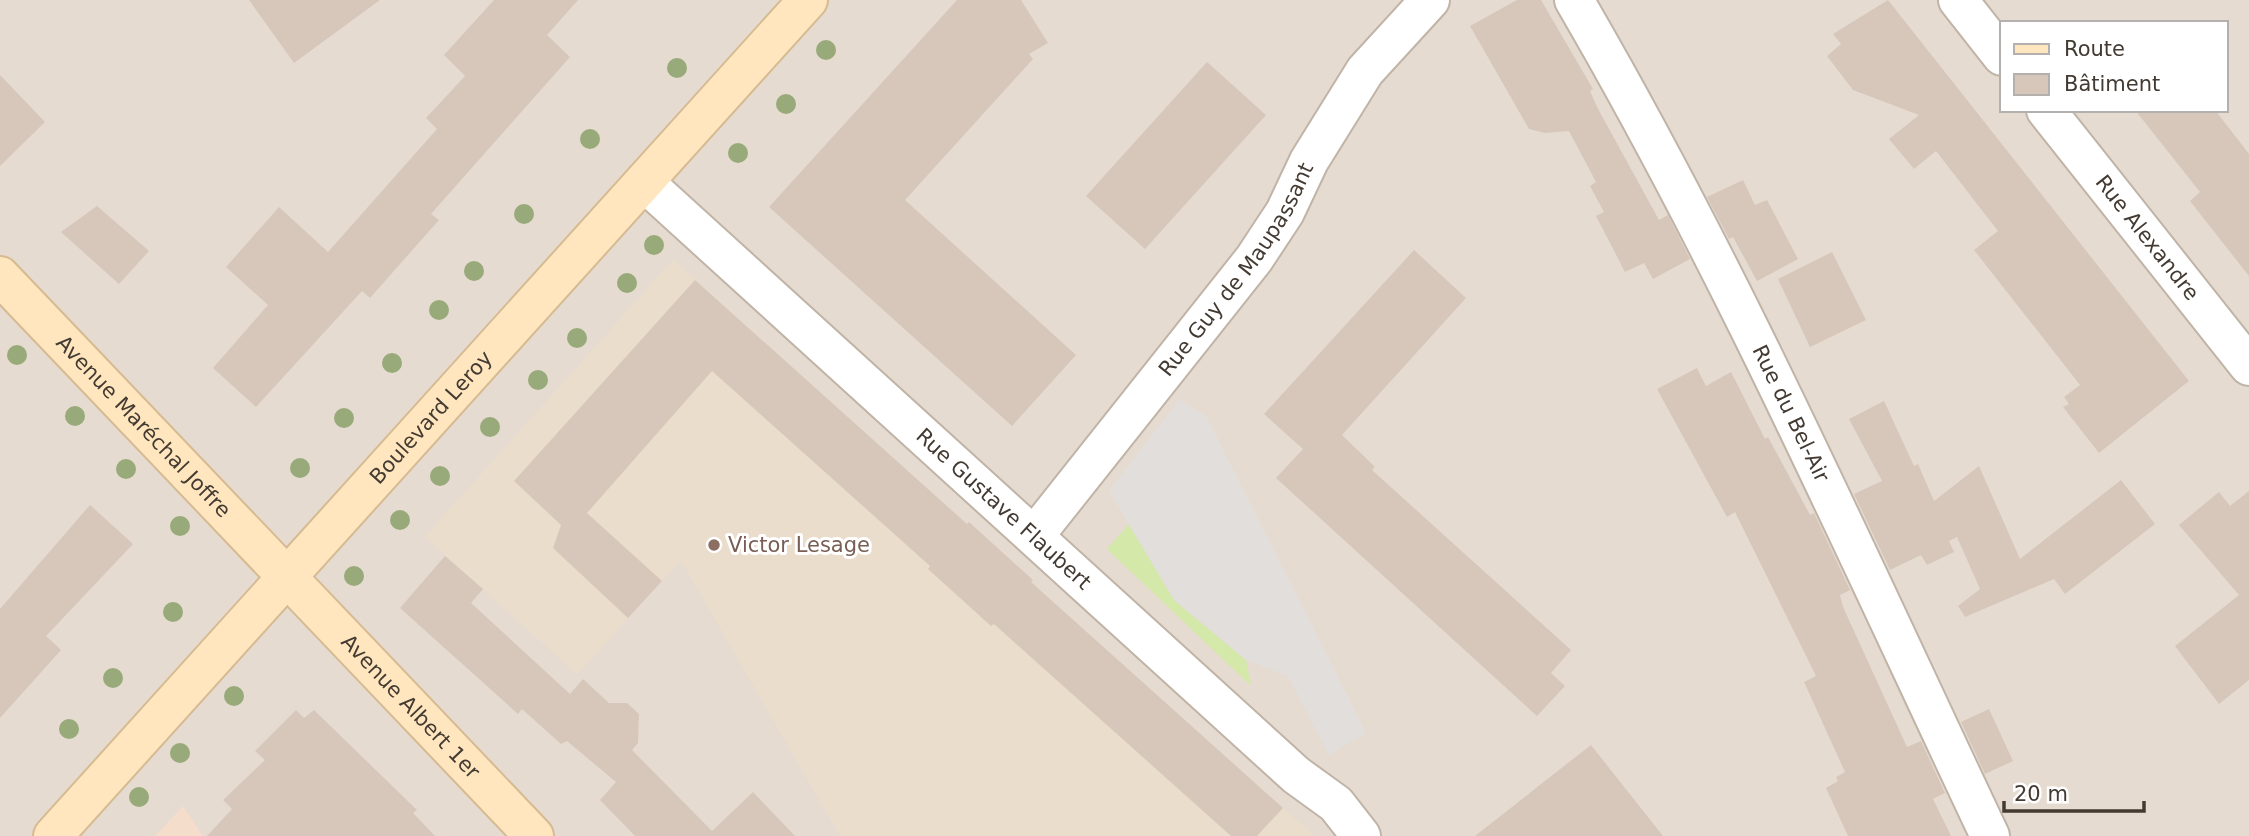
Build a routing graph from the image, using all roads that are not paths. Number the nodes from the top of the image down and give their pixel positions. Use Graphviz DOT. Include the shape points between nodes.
graph roads {
  1 [pos="808,0"];
  2 [pos="1430,0"];
  3 [pos="1574,0"];
  4 [pos="1958,0"];
  5 [pos="2000,53"];
  6 [pos="2048,112"];
  7 [pos="644,182"];
  8 [pos="0,276"];
  9 [pos="2249,366"];
  10 [pos="1035,535"];
  11 [pos="287,578"];
  12 [pos="53,836"];
  13 [pos="534,836"];
  14 [pos="1361,836"];
  15 [pos="1990,836"];
  1 -- 7 [label="main road, Boulevard Leroy"];
  2 -- 10 [label="street, Rue Guy de Maupassant" via="1365,71 1254,259"];
  3 -- 15 [label="street, Rue du Bel-Air" via="1640,113 1779,390"];
  4 -- 5 [label="street"];
  6 -- 9 [label="street, Rue Alexandre"];
  7 -- 10 [label="street, Rue Gustave Flaubert"];
  7 -- 11 [label="main road, Boulevard Leroy"];
  8 -- 11 [label="main road, Avenue Maréchal Joffre"];
  10 -- 14 [label="street, Rue Gustave Flaubert" via="1296,775 1336,804"];
  11 -- 12 [label="main road, Boulevard Leroy"];
  11 -- 13 [label="main road, Avenue Albert 1er"];
}
